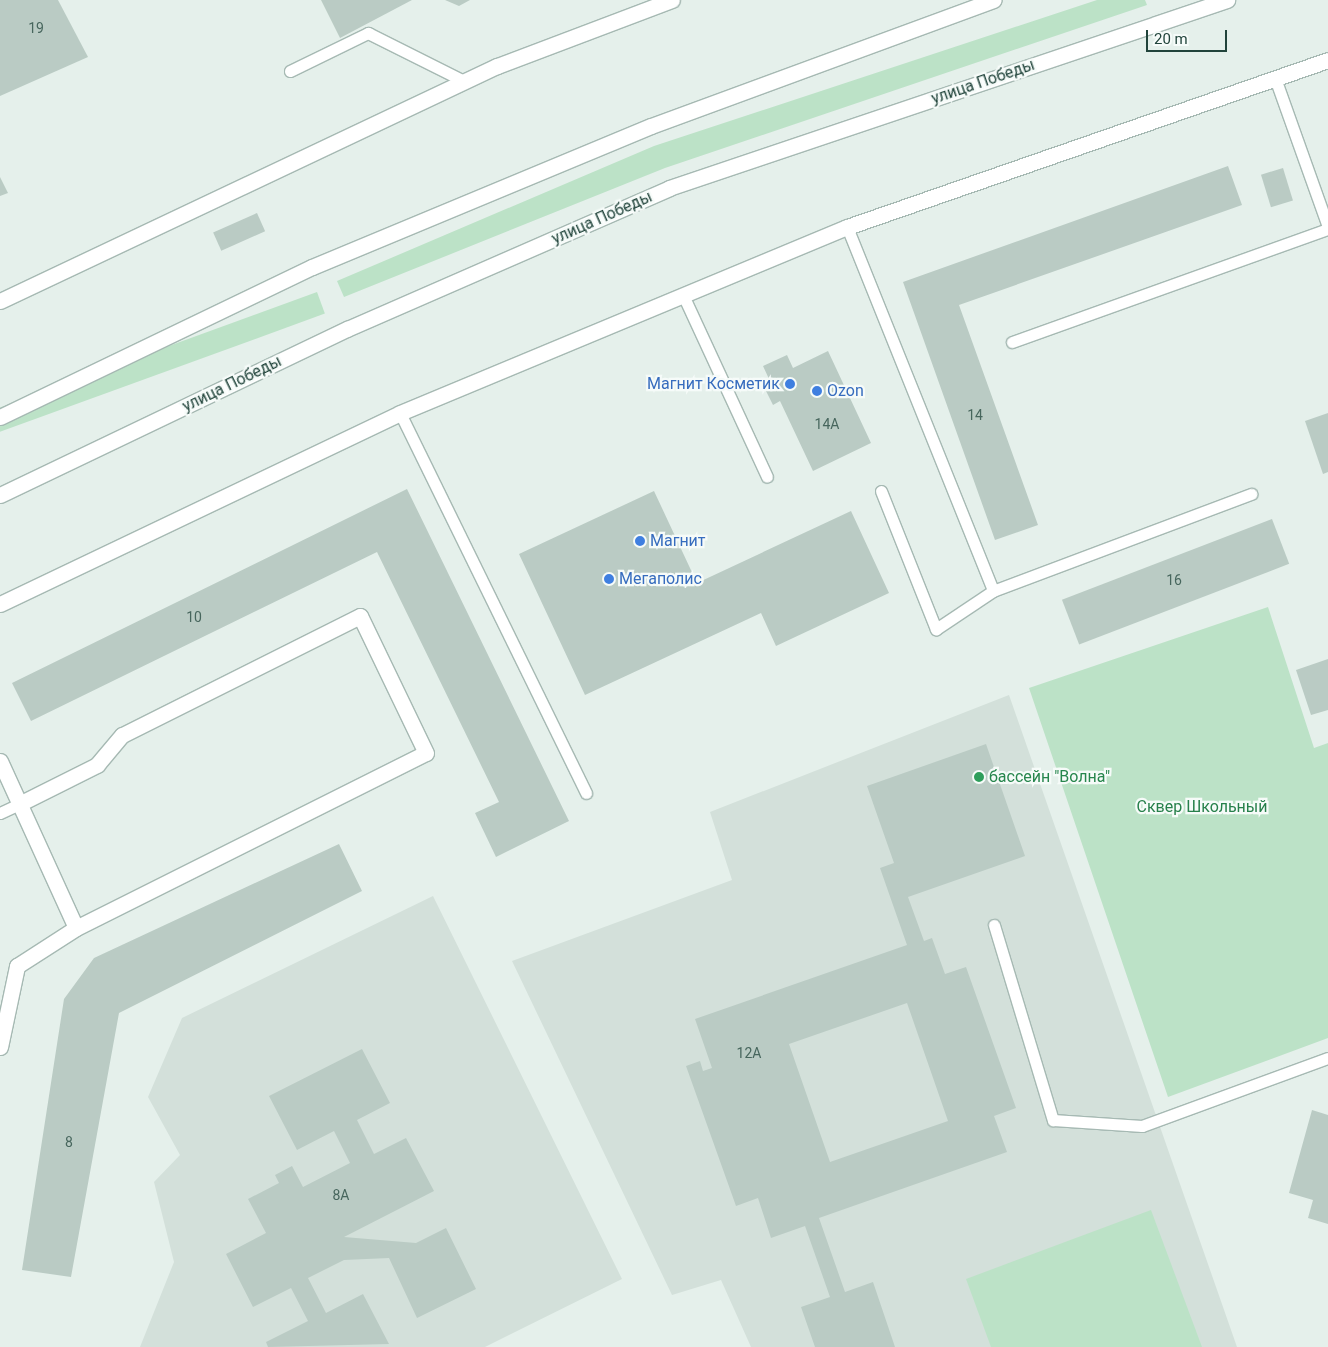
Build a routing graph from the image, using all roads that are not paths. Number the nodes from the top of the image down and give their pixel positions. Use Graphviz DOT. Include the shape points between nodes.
graph roads {
  1 [pos="672,0"];
  2 [pos="994,0"];
  3 [pos="1227,0"];
  4 [pos="653,3"];
  5 [pos="1199,4"];
  6 [pos="1328,60"];
  7 [pos="290,70"];
  8 [pos="1275,78"];
  9 [pos="464,81"];
  10 [pos="847,227"];
  11 [pos="1328,228"];
  12 [pos="683,295"];
  13 [pos="0,301"];
  14 [pos="1012,342"];
  15 [pos="400,413"];
  16 [pos="0,417"];
  17 [pos="767,477"];
  18 [pos="881,491"];
  19 [pos="1251,494"];
  20 [pos="0,495"];
  21 [pos="993,591"];
  22 [pos="0,604"];
  23 [pos="0,761"];
  24 [pos="586,793"];
  25 [pos="21,803"];
  26 [pos="0,813"];
  27 [pos="994,925"];
  28 [pos="76,928"];
  29 [pos="0,1047"];
  30 [pos="1328,1058"];
  1 -- 4 [label="street"];
  2 -- 16 [label="street" via="652,126 312,267"];
  3 -- 5 [label="street, улица Победы"];
  4 -- 9 [label="street"];
  5 -- 20 [label="street, улица Победы" via="669,188 347,329"];
  6 -- 8 [label="street"];
  7 -- 9 [label="lane" via="368,33"];
  8 -- 10 [label="street"];
  8 -- 11 [label="lane"];
  9 -- 13 [label="street"];
  10 -- 12 [label="street"];
  10 -- 21 [label="lane"];
  11 -- 14 [label="lane"];
  12 -- 15 [label="street"];
  12 -- 17 [label="lane"];
  15 -- 22 [label="street"];
  15 -- 24 [label="lane"];
  18 -- 21 [label="lane" via="936,629"];
  19 -- 21 [label="lane"];
  23 -- 25 [label="street"];
  25 -- 26 [label="lane"];
  25 -- 28 [label="street"];
  25 -- 28 [label="street" via="96,765 122,735 360,616 426,753"];
  27 -- 30 [label="lane" via="1053,1120 1142,1126"];
  28 -- 29 [label="street" via="18,966"];
}
